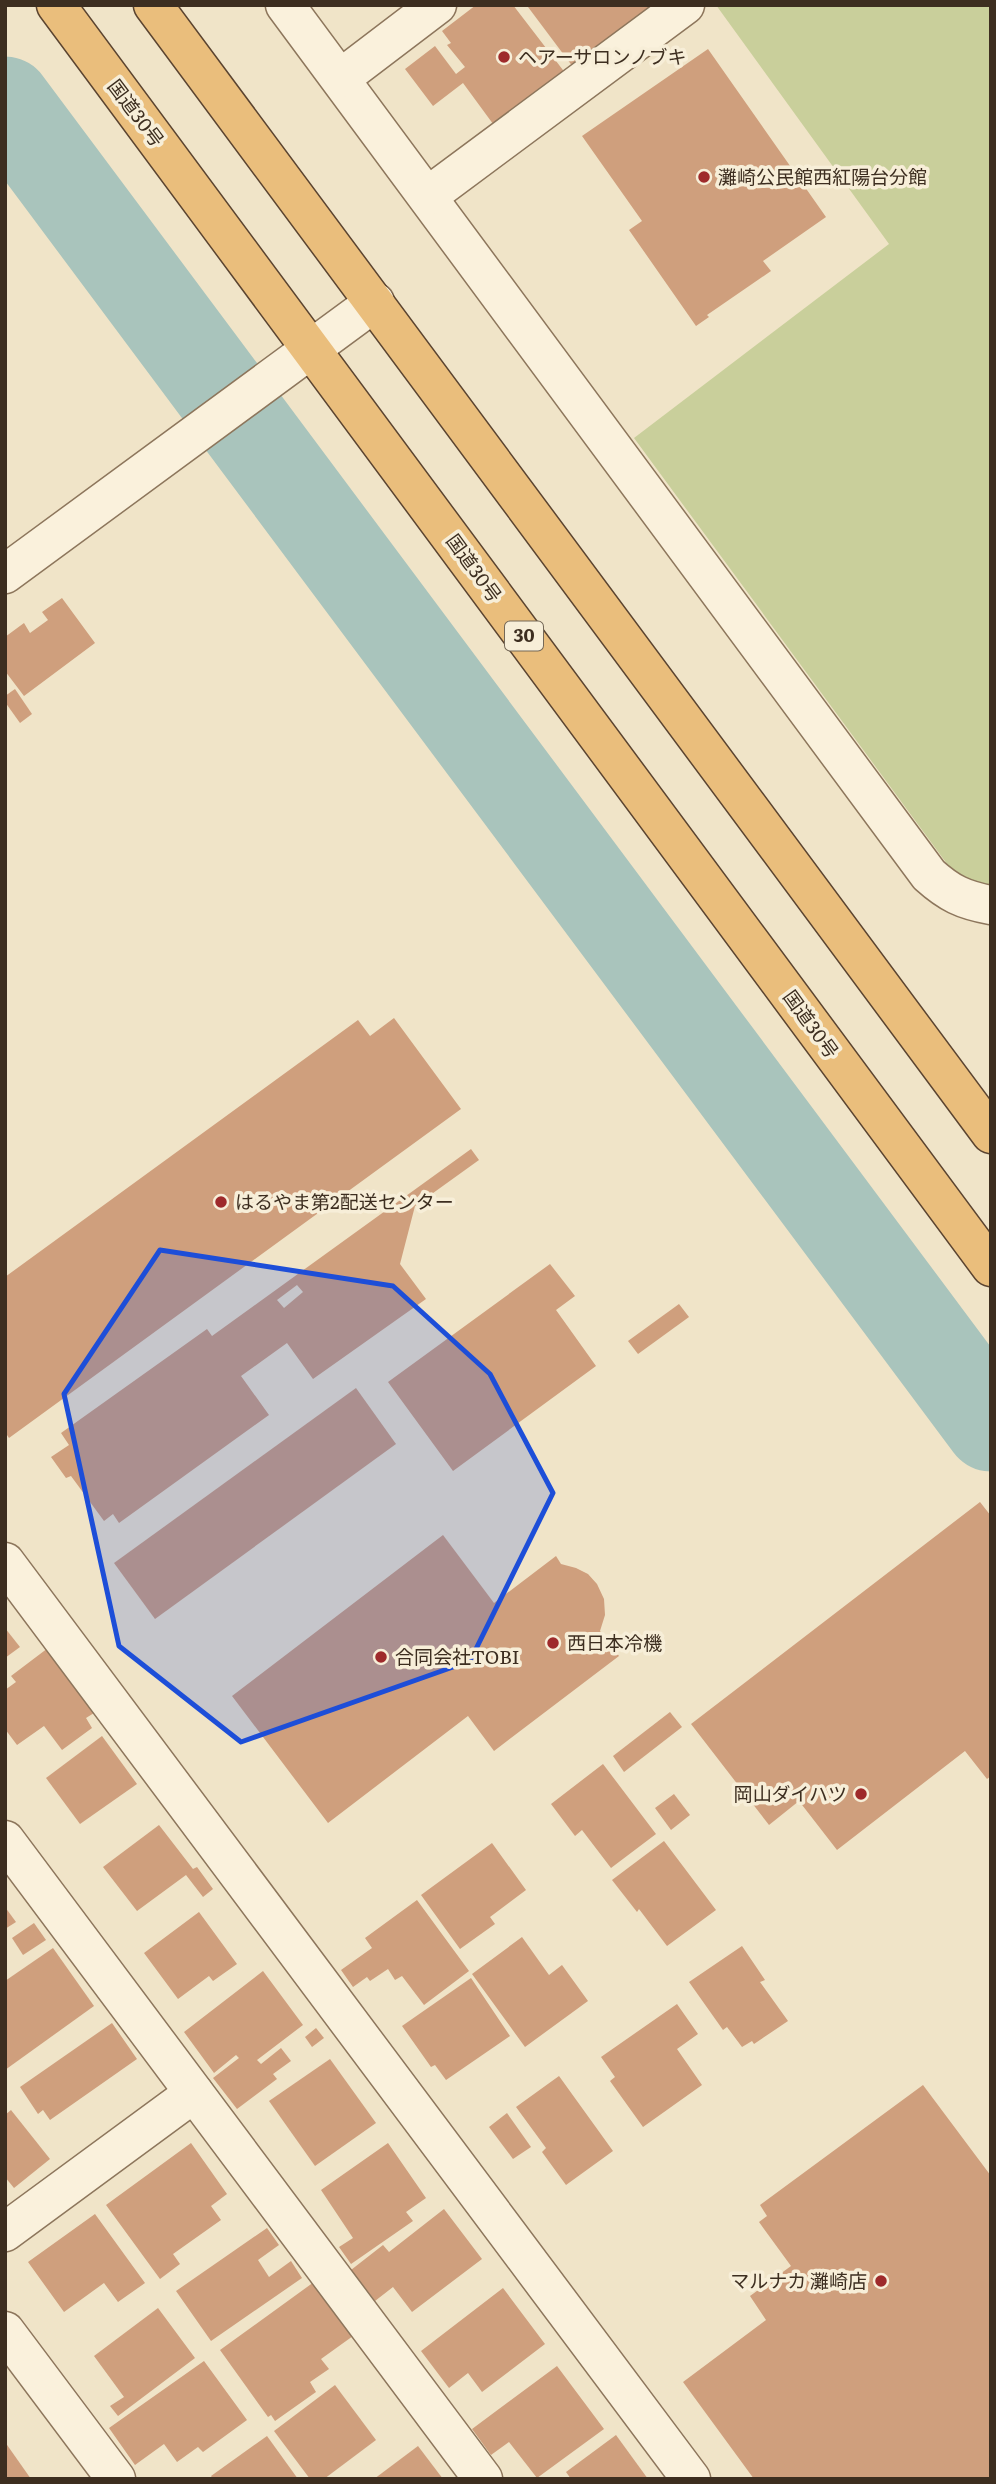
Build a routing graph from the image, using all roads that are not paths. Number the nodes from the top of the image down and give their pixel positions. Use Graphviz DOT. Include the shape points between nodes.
graph roads {
  1 [pos="56,5"];
  2 [pos="153,5"];
  3 [pos="285,5"];
  4 [pos="437,5"];
  5 [pos="685,5"];
  6 [pos="341,78"];
  7 [pos="428,197"];
  8 [pos="375,302"];
  9 [pos="312,349"];
  10 [pos="5,574"];
  11 [pos="991,905"];
  12 [pos="991,1134"];
  13 [pos="991,1267"];
  14 [pos="5,1562"];
  15 [pos="5,1840"];
  16 [pos="194,2093"];
  17 [pos="5,2232"];
  18 [pos="5,2331"];
  19 [pos="116,2479"];
  20 [pos="483,2479"];
  21 [pos="691,2479"];
  1 -- 9 [label="highway, 国道30号 / 30"];
  2 -- 8 [label="highway"];
  3 -- 6 [label="street"];
  4 -- 6 [label="street"];
  5 -- 7 [label="street"];
  6 -- 7 [label="street"];
  7 -- 11 [label="street" via="929,874 947,891"];
  8 -- 9 [label="street"];
  8 -- 12 [label="highway"];
  9 -- 10 [label="street"];
  9 -- 13 [label="highway, 国道30号 / 30"];
  14 -- 21 [label="street"];
  15 -- 16 [label="street"];
  16 -- 17 [label="street"];
  16 -- 20 [label="street"];
  18 -- 19 [label="street"];
}
